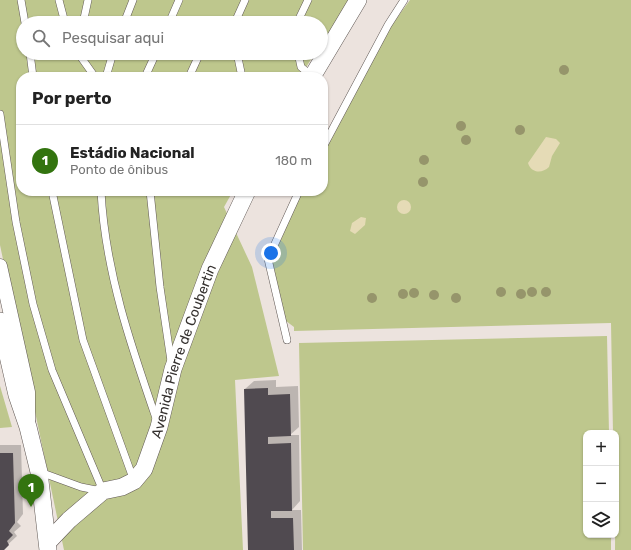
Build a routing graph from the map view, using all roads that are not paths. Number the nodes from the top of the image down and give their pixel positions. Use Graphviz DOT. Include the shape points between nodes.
graph roads {
  1 [pos="21,0"];
  2 [pos="59,0"];
  3 [pos="88,0"];
  4 [pos="133,0"];
  5 [pos="179,0"];
  6 [pos="245,0"];
  7 [pos="308,0"];
  8 [pos="404,0"];
  9 [pos="357,3"];
  10 [pos="24,16"];
  11 [pos="63,16"];
  12 [pos="85,16"];
  13 [pos="127,16"];
  14 [pos="172,16"];
  15 [pos="237,16"];
  16 [pos="300,16"];
  17 [pos="328,52"];
  18 [pos="31,60"];
  19 [pos="83,60"];
  20 [pos="111,60"];
  21 [pos="153,60"];
  22 [pos="197,60"];
  23 [pos="238,60"];
  24 [pos="300,60"];
  25 [pos="323,60"];
  26 [pos="32,72"];
  27 [pos="91,72"];
  28 [pos="107,72"];
  29 [pos="147,72"];
  30 [pos="191,72"];
  31 [pos="241,72"];
  32 [pos="307,72"];
  33 [pos="316,72"];
  34 [pos="0,114"];
  35 [pos="328,137"];
  36 [pos="53,196"];
  37 [pos="100,196"];
  38 [pos="151,196"];
  39 [pos="245,196"];
  40 [pos="297,196"];
  41 [pos="0,266"];
  42 [pos="0,321"];
  43 [pos="287,340"];
  44 [pos="172,369"];
  45 [pos="28,427"];
  46 [pos="158,427"];
  47 [pos="39,472"];
  48 [pos="134,481"];
  49 [pos="103,491"];
  50 [pos="48,546"];
  1 -- 10 [label="lane"];
  2 -- 11 [label="lane"];
  3 -- 12 [label="lane"];
  4 -- 13 [label="lane"];
  5 -- 14 [label="lane"];
  6 -- 15 [label="lane"];
  7 -- 16 [label="lane"];
  8 -- 35 [label="lane"];
  9 -- 17 [label="street"];
  18 -- 26 [label="lane"];
  19 -- 27 [label="lane"];
  20 -- 28 [label="lane"];
  21 -- 29 [label="lane"];
  22 -- 30 [label="lane"];
  23 -- 31 [label="lane"];
  24 -- 32 [label="lane" via="301,67"];
  25 -- 33 [label="street"];
  34 -- 49 [label="lane" via="16,222 33,304 52,370"];
  36 -- 48 [label="lane" via="83,340"];
  37 -- 46 [label="lane" via="112,278"];
  38 -- 44 [label="lane"];
  39 -- 44 [label="street, Avenida Pierre de Coubertin" via="210,269"];
  40 -- 43 [label="lane" via="268,259"];
  41 -- 45 [label="street" via="28,392"];
  42 -- 45 [label="street" via="17,396"];
  44 -- 46 [label="street, Avenida Pierre de Coubertin"];
  45 -- 47 [label="street"];
  46 -- 48 [label="street, Avenida Pierre de Coubertin" via="144,469"];
  47 -- 49 [label="lane" via="81,487"];
  47 -- 50 [label="street"];
  48 -- 49 [label="street"];
  49 -- 50 [label="street" via="68,520"];
}
